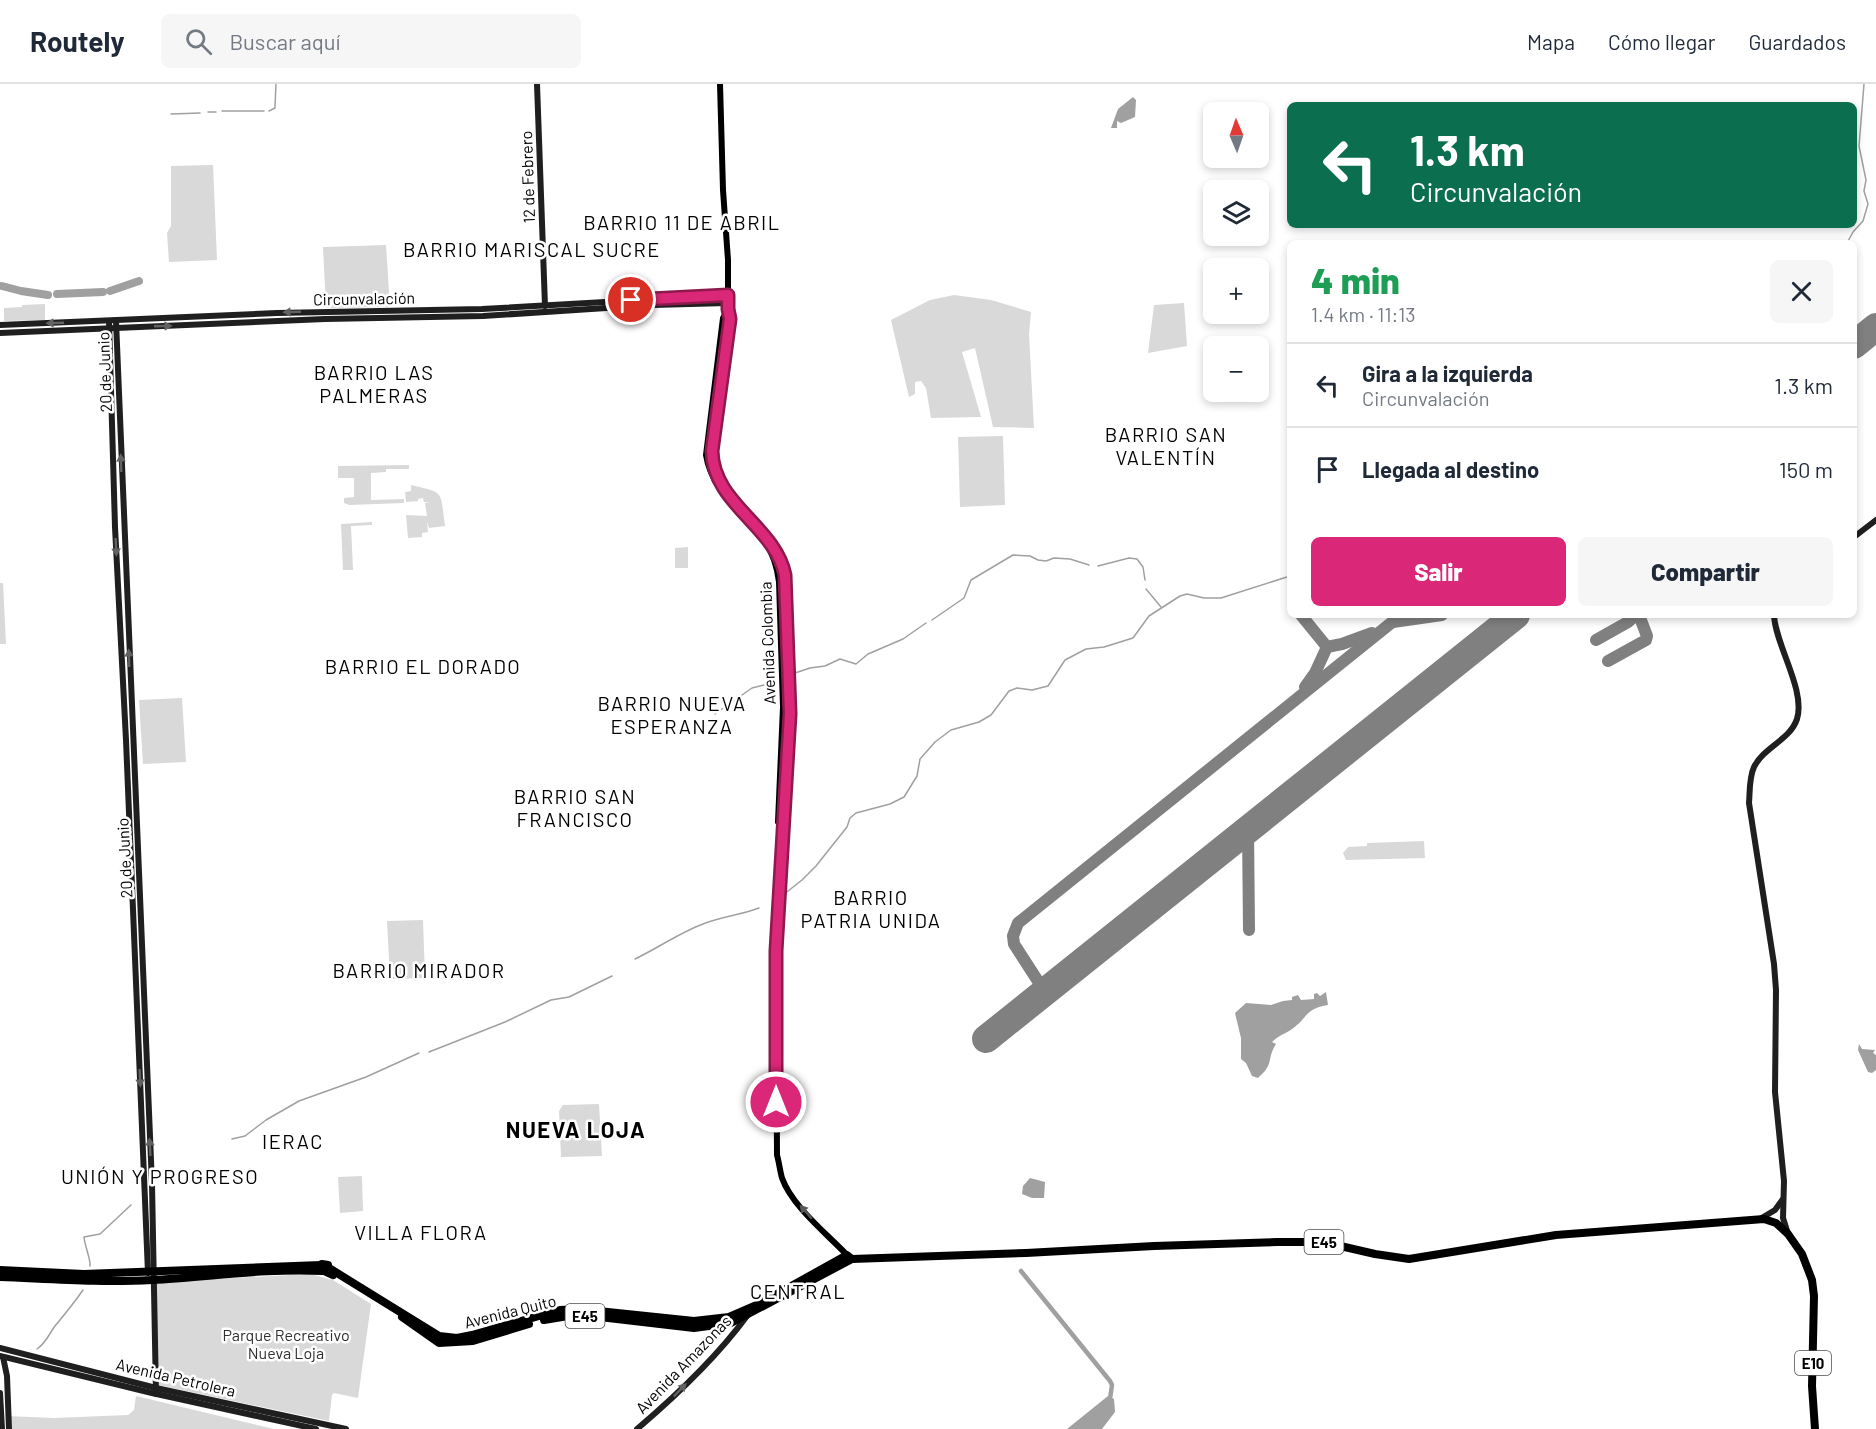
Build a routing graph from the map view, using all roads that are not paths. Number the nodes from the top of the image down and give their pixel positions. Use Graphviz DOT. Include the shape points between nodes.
graph roads {
  1 [pos="537,84"];
  2 [pos="720,84"];
  3 [pos="728,295"];
  4 [pos="546,306"];
  5 [pos="728,306"];
  6 [pos="112,324"];
  7 [pos="0,325"];
  8 [pos="0,333"];
  9 [pos="1876,520"];
  10 [pos="1857,535"];
  11 [pos="1775,618"];
  12 [pos="778,822"];
  13 [pos="1783,1198"];
  14 [pos="1760,1219"];
  15 [pos="1788,1234"];
  16 [pos="849,1257"];
  17 [pos="0,1269"];
  18 [pos="325,1269"];
  19 [pos="0,1276"];
  20 [pos="151,1276"];
  21 [pos="747,1316"];
  22 [pos="2,1353"];
  23 [pos="0,1372"];
  24 [pos="154,1391"];
  25 [pos="0,1393"];
  26 [pos="2,1429"];
  27 [pos="9,1429"];
  28 [pos="316,1429"];
  29 [pos="346,1429"];
  30 [pos="637,1429"];
  31 [pos="1815,1429"];
  1 -- 4 [label="main road, 12 de Febrero"];
  2 -- 3 [label="main road, Avenida Colombia"];
  3 -- 4 [label="main road, Circunvalación"];
  3 -- 5 [label="main road, Avenida Colombia"];
  4 -- 6 [label="main road, Circunvalación, one-way" via="277,313"];
  6 -- 5 [label="main road, Circunvalación, one-way" via="448,317 652,305"];
  5 -- 12 [label="main road, Avenida Colombia" via="723,318 706,455 711,476 722,494 764,540 777,565 783,707"];
  16 -- 5 [label="main road, Avenida Colombia, one-way" via="788,1191 777,1155 776,951 790,714 785,575 772,544 726,492 713,465 730,319"];
  6 -- 7 [label="main road, Circunvalación, one-way"];
  6 -- 8 [label="main road, Circunvalación"];
  6 -- 20 [label="main road, 20 de Junio" via="152,1172"];
  9 -- 10 [label="main road"];
  11 -- 13 [label="main road" via="1798,700 1798,718 1788,734 1755,765 1749,804 1774,964 1774,1068"];
  13 -- 14 [label="main road" via="1777,1208"];
  13 -- 15 [label="main road"];
  14 -- 15 [label="highway" via="1776,1223"];
  14 -- 16 [label="highway, E45" via="1556,1235 1409,1259 1323,1242"];
  15 -- 31 [label="highway, E10" via="1807,1264 1813,1287"];
  16 -- 18 [label="highway, Avenida Quito / E45" via="729,1317 694,1321 598,1310 560,1310 457,1338 439,1336"];
  16 -- 21 [label="highway, Avenida Quito / E45"];
  17 -- 20 [label="highway"];
  18 -- 20 [label="highway"];
  18 -- 21 [label="highway, Avenida Quito / E45" via="439,1343 473,1341 568,1316 694,1328 731,1323"];
  19 -- 20 [label="highway" via="82,1280"];
  20 -- 24 [label="main road, 20 de Junio"];
  30 -- 21 [label="main road, Avenida Amazonas, one-way" via="731,1338"];
  22 -- 23 [label="main road"];
  22 -- 24 [label="main road, Avenida Petrolera"];
  22 -- 27 [label="main road"];
  24 -- 28 [label="main road, Avenida Petrolera"];
  24 -- 29 [label="main road, Avenida Petrolera"];
  25 -- 26 [label="main road"];
}
